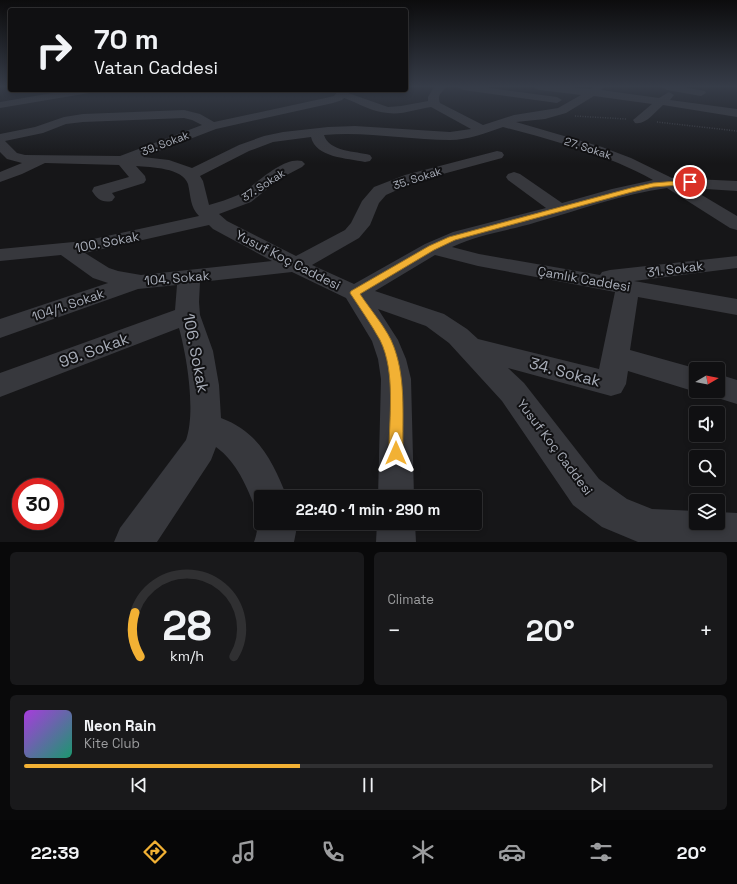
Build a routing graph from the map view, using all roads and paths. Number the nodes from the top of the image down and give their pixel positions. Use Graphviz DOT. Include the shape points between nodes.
graph roads {
  1 [pos="276,112"];
  2 [pos="447,112"];
  3 [pos="557,112"];
  4 [pos="649,112"];
  5 [pos="639,120"];
  6 [pos="502,123"];
  7 [pos="212,126"];
  8 [pos="482,130"];
  9 [pos="316,132"];
  10 [pos="446,136"];
  11 [pos="0,138"];
  12 [pos="0,144"];
  13 [pos="469,149"];
  14 [pos="497,156"];
  15 [pos="365,158"];
  16 [pos="43,159"];
  17 [pos="123,160"];
  18 [pos="297,164"];
  19 [pos="190,175"];
  20 [pos="0,177"];
  21 [pos="514,177"];
  22 [pos="670,183"];
  23 [pos="737,186"];
  24 [pos="106,197"];
  25 [pos="559,209"];
  26 [pos="209,216"];
  27 [pos="737,224"];
  28 [pos="432,248"];
  29 [pos="67,250"];
  30 [pos="0,255"];
  31 [pos="737,262"];
  32 [pos="296,265"];
  33 [pos="189,278"];
  34 [pos="589,280"];
  35 [pos="135,282"];
  36 [pos="628,287"];
  37 [pos="355,293"];
  38 [pos="737,307"];
  39 [pos="188,316"];
  40 [pos="0,329"];
  41 [pos="471,348"];
  42 [pos="616,357"];
  43 [pos="689,378"];
  44 [pos="0,385"];
  45 [pos="725,388"];
  46 [pos="737,392"];
  47 [pos="206,429"];
  48 [pos="266,490"];
  49 [pos="396,490"];
  50 [pos="277,530"];
  51 [pos="396,530"];
  52 [pos="737,532"];
  53 [pos="134,542"];
  54 [pos="274,542"];
  55 [pos="396,542"];
  1 -- 7 [label="street, 39. Sokak"];
  2 -- 8 [label="street"];
  3 -- 6 [label="street"];
  4 -- 5 [label="street"];
  6 -- 8 [label="street"];
  6 -- 22 [label="street, 27. Sokak" via="606,152"];
  7 -- 11 [label="street" via="191,114 83,118"];
  7 -- 17 [label="street, 39. Sokak"];
  8 -- 10 [label="street"];
  9 -- 10 [label="street" via="374,131"];
  9 -- 15 [label="street" via="319,143 328,150"];
  9 -- 19 [label="street" via="284,136 256,144"];
  10 -- 13 [label="street"];
  12 -- 16 [label="street" via="12,156"];
  14 -- 32 [label="street, 35. Sokak" via="411,178 380,191 371,201 360,225 352,234"];
  16 -- 17 [label="street"];
  16 -- 20 [label="street"];
  17 -- 19 [label="street" via="169,165"];
  17 -- 24 [label="street" via="138,180 100,191"];
  18 -- 26 [label="street, 37. Sokak" via="275,175 245,198"];
  19 -- 26 [label="street, Yusuf Koç Caddesi" via="195,181 201,208"];
  21 -- 25 [label="street"];
  22 -- 23 [label="street"];
  22 -- 25 [label="street" via="631,190"];
  22 -- 27 [label="street, 27. Sokak"];
  25 -- 28 [label="street" via="475,231"];
  26 -- 29 [label="street, 100. Sokak" via="106,243"];
  26 -- 32 [label="street, Yusuf Koç Caddesi" via="225,229"];
  28 -- 34 [label="street, Çamlık Caddesi" via="478,260"];
  28 -- 37 [label="street"];
  29 -- 30 [label="street, 100. Sokak"];
  29 -- 35 [label="street, 104. Sokak" via="101,273"];
  31 -- 34 [label="street, 31. Sokak"];
  32 -- 33 [label="street, 104. Sokak"];
  32 -- 37 [label="street, Yusuf Koç Caddesi"];
  33 -- 35 [label="street, 104. Sokak"];
  33 -- 39 [label="street, 106. Sokak"];
  34 -- 36 [label="street, Çamlık Caddesi"];
  35 -- 40 [label="street, 104/1. Sokak"];
  36 -- 38 [label="street, Çamlık Caddesi"];
  36 -- 42 [label="street, 34. Sokak"];
  37 -- 41 [label="street, Yusuf Koç Caddesi" via="435,320"];
  37 -- 49 [label="street" via="385,340 392,359 396,380"];
  39 -- 44 [label="street, 99. Sokak"];
  39 -- 47 [label="street, 106. Sokak" via="200,358"];
  41 -- 42 [label="street, 34. Sokak" via="611,384"];
  41 -- 52 [label="street, Yusuf Koç Caddesi" via="513,392 586,492 615,514 652,528"];
  42 -- 43 [label="street"];
  45 -- 46 [label="street"];
  47 -- 48 [label="street" via="225,434 242,448"];
  47 -- 53 [label="street" via="199,449"];
  50 -- 54 [label="street"];
  51 -- 55 [label="street"];
}
